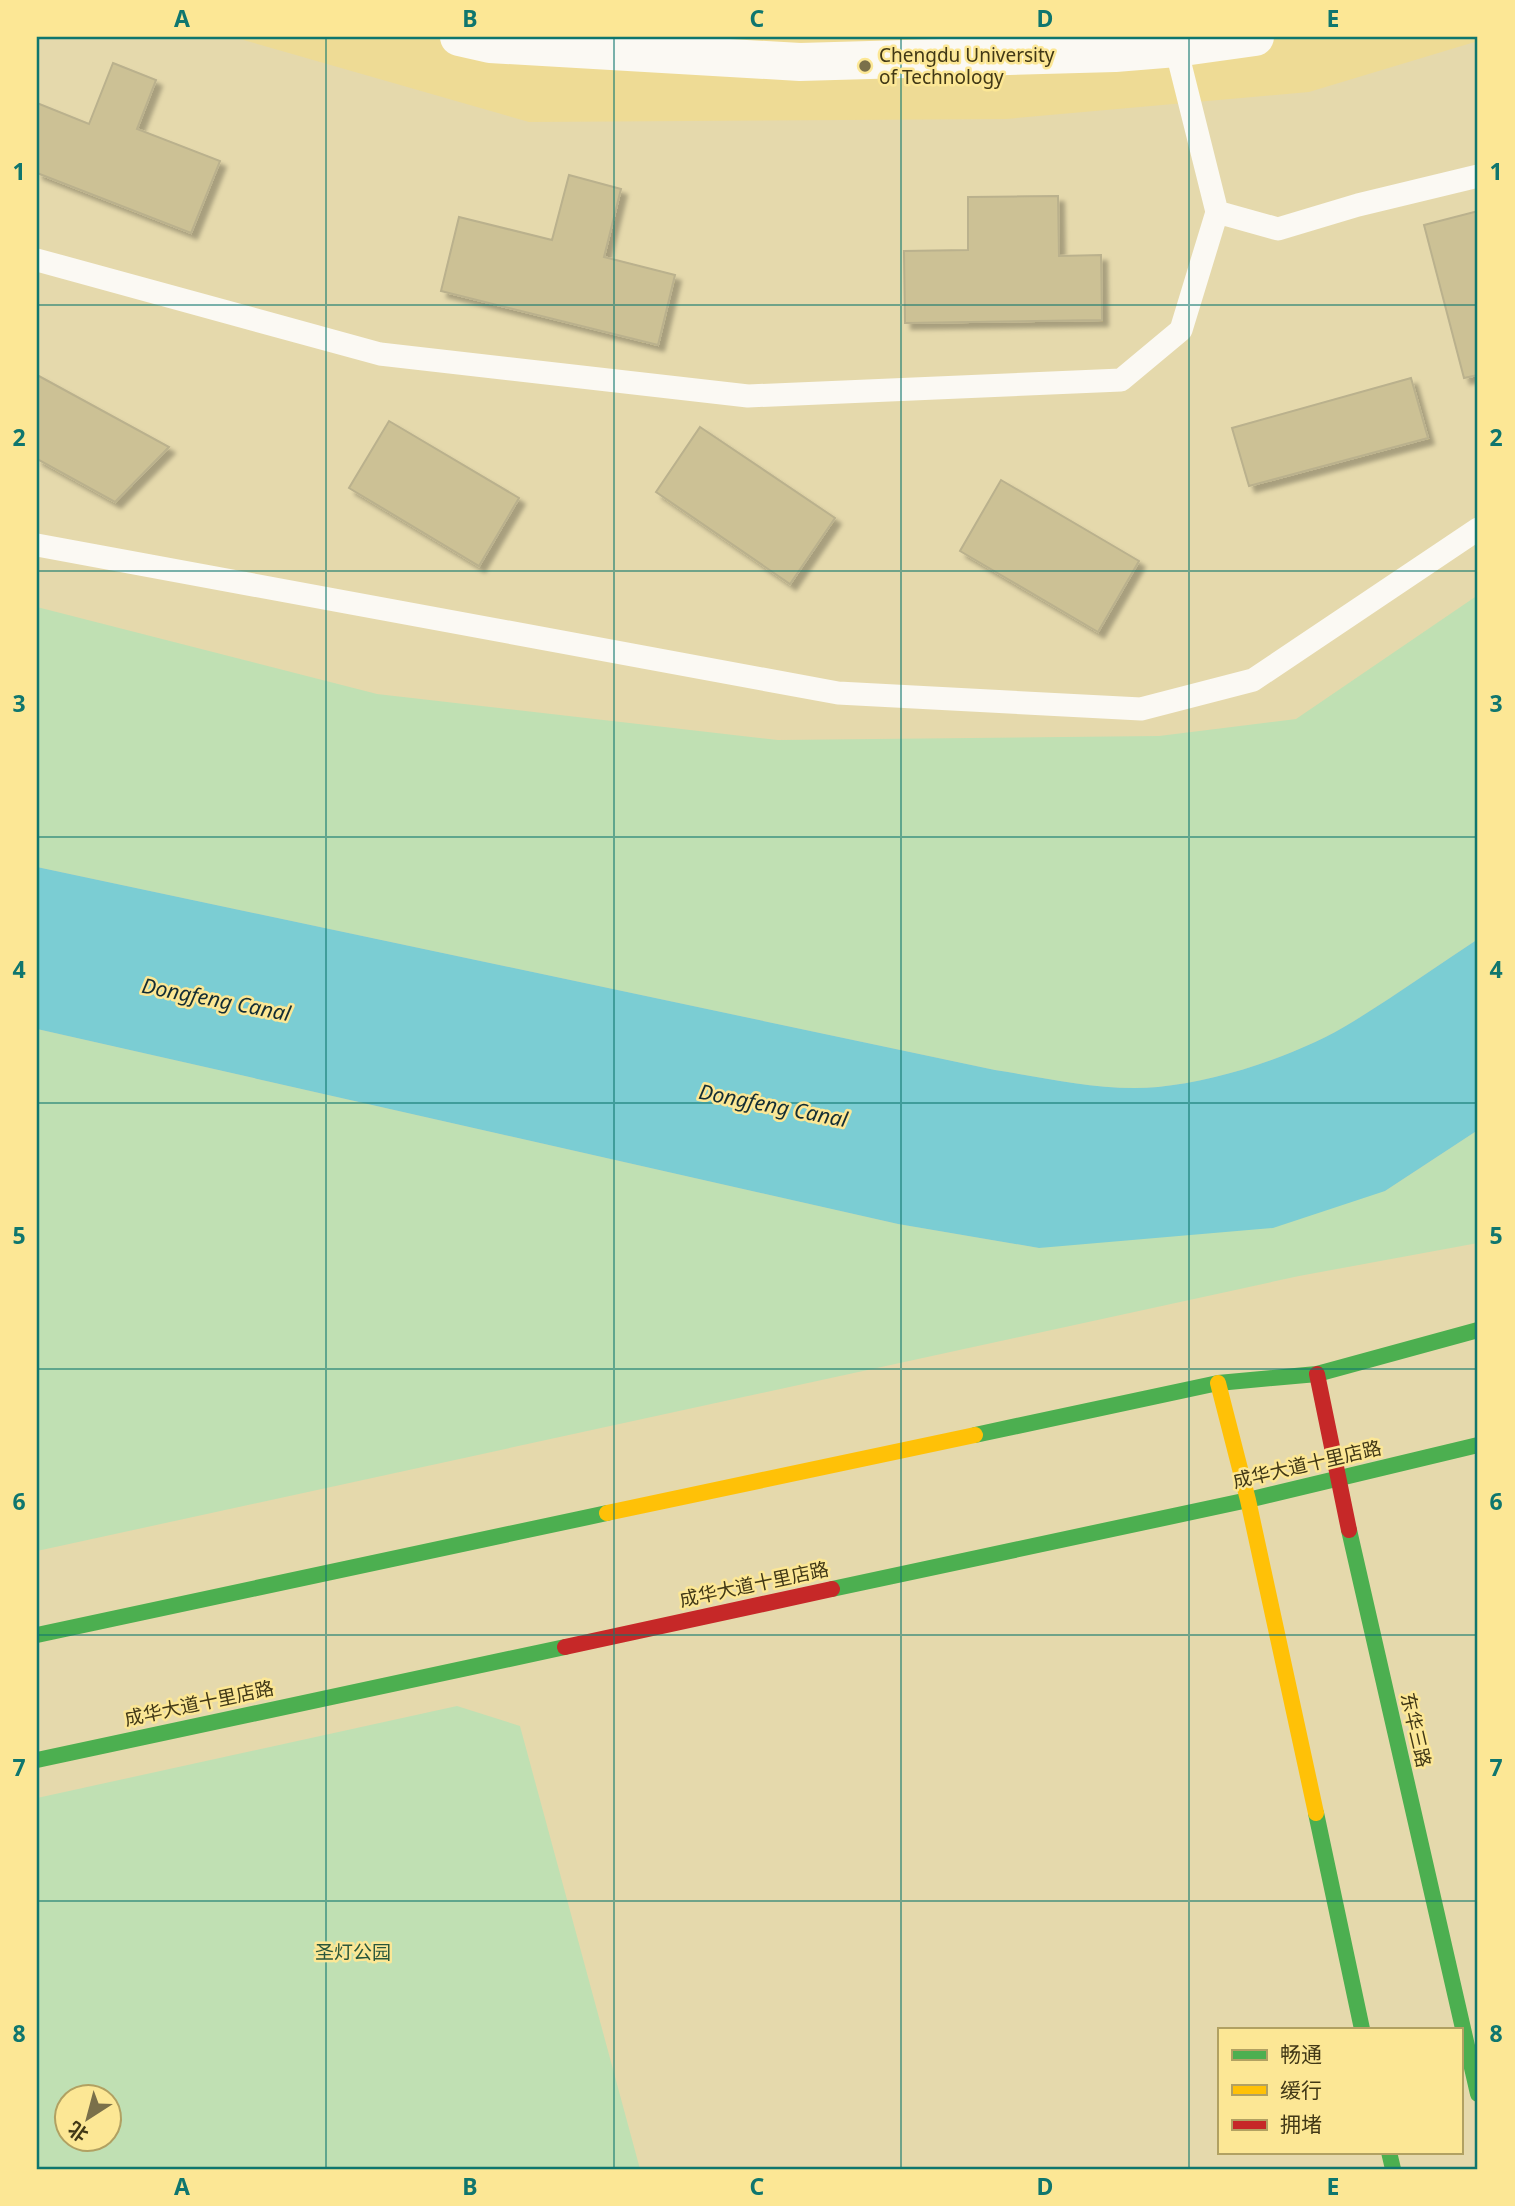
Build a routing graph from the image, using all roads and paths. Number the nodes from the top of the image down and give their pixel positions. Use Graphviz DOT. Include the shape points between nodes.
graph roads {
  1 [pos="459,37"];
  2 [pos="1255,37"];
  3 [pos="1176,48"];
  4 [pos="1478,176"];
  5 [pos="1217,212"];
  6 [pos="37,260"];
  7 [pos="1478,529"];
  8 [pos="37,545"];
  9 [pos="1478,1330"];
  10 [pos="1317,1374"];
  11 [pos="1218,1383"];
  12 [pos="1478,1445"];
  13 [pos="1337,1478"];
  14 [pos="1248,1500"];
  15 [pos="37,1634"];
  16 [pos="37,1760"];
  17 [pos="1362,2028"];
  18 [pos="1478,2094"];
  1 -- 3 [label="street" via="490,44 800,62"];
  2 -- 3 [label="street"];
  3 -- 5 [label="lane"];
  4 -- 5 [label="lane" via="1279,229"];
  5 -- 6 [label="lane" via="1181,330 1121,380 748,396 380,354"];
  7 -- 8 [label="lane" via="1252,680 1141,709 838,693"];
  9 -- 10 [label="main road"];
  10 -- 11 [label="main road"];
  10 -- 13 [label="main road, 东华三路"];
  11 -- 14 [label="main road"];
  11 -- 15 [label="main road"];
  12 -- 13 [label="main road, 成华大道十里店路"];
  13 -- 14 [label="main road, 成华大道十里店路"];
  13 -- 18 [label="main road, 东华三路"];
  14 -- 16 [label="main road, 成华大道十里店路"];
  14 -- 17 [label="main road"];
}
